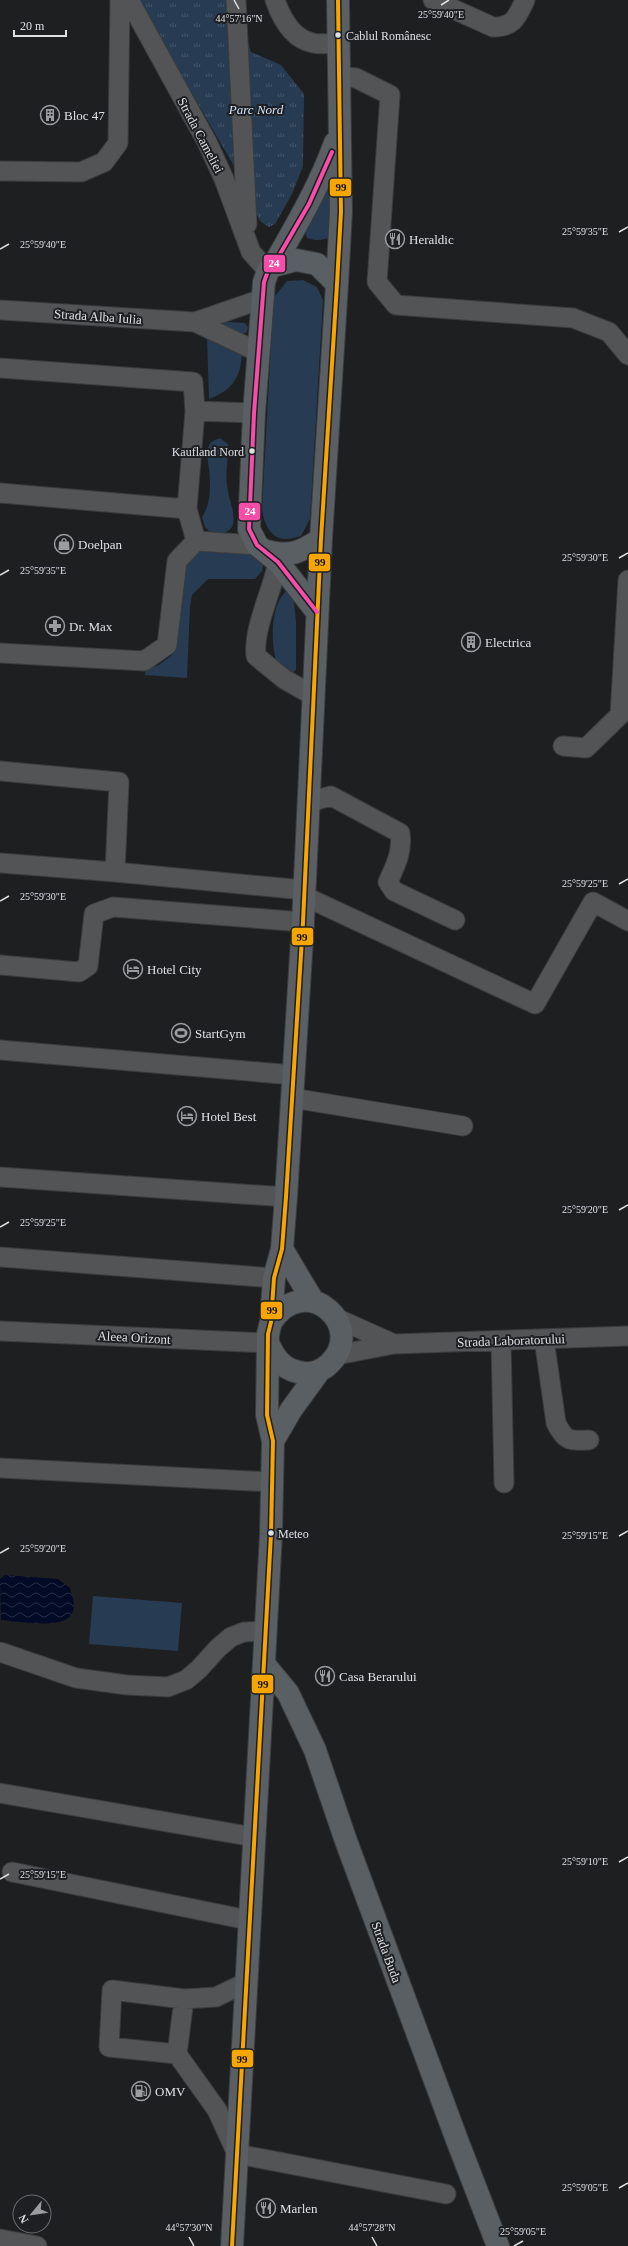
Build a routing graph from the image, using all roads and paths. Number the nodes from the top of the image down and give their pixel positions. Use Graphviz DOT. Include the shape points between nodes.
graph roads {
  1 [pos="120,0"];
  2 [pos="129,0"];
  3 [pos="236,0"];
  4 [pos="275,0"];
  5 [pos="338,0"];
  6 [pos="433,0"];
  7 [pos="525,0"];
  8 [pos="338,43"];
  9 [pos="338,76"];
  10 [pos="339,133"];
  11 [pos="0,171"];
  12 [pos="248,243"];
  13 [pos="271,269"];
  14 [pos="337,284"];
  15 [pos="262,299"];
  16 [pos="0,310"];
  17 [pos="195,322"];
  18 [pos="258,352"];
  19 [pos="628,355"];
  20 [pos="0,368"];
  21 [pos="195,411"];
  22 [pos="254,413"];
  23 [pos="0,493"];
  24 [pos="187,509"];
  25 [pos="321,539"];
  26 [pos="196,541"];
  27 [pos="267,553"];
  28 [pos="628,580"];
  29 [pos="317,612"];
  30 [pos="0,653"];
  31 [pos="314,696"];
  32 [pos="563,746"];
  33 [pos="0,771"];
  34 [pos="309,802"];
  35 [pos="0,863"];
  36 [pos="115,872"];
  37 [pos="304,894"];
  38 [pos="455,920"];
  39 [pos="628,921"];
  40 [pos="303,922"];
  41 [pos="0,965"];
  42 [pos="0,1050"];
  43 [pos="294,1075"];
  44 [pos="292,1098"];
  45 [pos="463,1126"];
  46 [pos="0,1178"];
  47 [pos="286,1197"];
  48 [pos="282,1250"];
  49 [pos="0,1257"];
  50 [pos="274,1278"];
  51 [pos="313,1301"];
  52 [pos="336,1318"];
  53 [pos="0,1331"];
  54 [pos="628,1336"];
  55 [pos="270,1337"];
  56 [pos="544,1339"];
  57 [pos="501,1341"];
  58 [pos="394,1344"];
  59 [pos="337,1355"];
  60 [pos="320,1370"];
  61 [pos="589,1440"];
  62 [pos="273,1441"];
  63 [pos="0,1468"];
  64 [pos="272,1482"];
  65 [pos="504,1482"];
  66 [pos="265,1631"];
  67 [pos="0,1652"];
  68 [pos="264,1664"];
  69 [pos="0,1793"];
  70 [pos="254,1837"];
  71 [pos="12,1872"];
  72 [pos="248,1920"];
  73 [pos="245,1983"];
  74 [pos="184,1999"];
  75 [pos="177,2054"];
  76 [pos="237,2154"];
  77 [pos="446,2194"];
  78 [pos="0,2239"];
  79 [pos="37,2246"];
  80 [pos="232,2246"];
  81 [pos="498,2246"];
  1 -- 11 [label="street" via="118,142 104,162 81,172"];
  2 -- 12 [label="street, Strada Cameliei" via="207,142"];
  3 -- 12 [label="street"];
  4 -- 8 [label="street" via="281,17 295,34 312,43"];
  5 -- 8 [label="main road"];
  6 -- 7 [label="street" via="493,28 511,23"];
  8 -- 9 [label="main road"];
  9 -- 10 [label="main road"];
  9 -- 19 [label="street" via="356,78 390,95 377,282 396,306 573,318 609,332"];
  10 -- 13 [label="main road" via="324,173"];
  10 -- 14 [label="main road" via="341,212"];
  12 -- 13 [label="street, Strada Cameliei" via="251,252"];
  13 -- 14 [label="main road" via="296,260 317,264"];
  13 -- 15 [label="main road" via="264,282"];
  14 -- 25 [label="main road"];
  15 -- 17 [label="street, Strada Alba Iulia"];
  15 -- 18 [label="main road"];
  16 -- 17 [label="street, Strada Alba Iulia"];
  17 -- 18 [label="street, Strada Alba Iulia"];
  18 -- 22 [label="main road"];
  20 -- 21 [label="street" via="193,382"];
  21 -- 22 [label="street"];
  21 -- 24 [label="street"];
  22 -- 27 [label="main road" via="249,529"];
  23 -- 24 [label="street"];
  24 -- 26 [label="street"];
  25 -- 27 [label="main road" via="295,554"];
  25 -- 29 [label="main road"];
  26 -- 27 [label="street"];
  26 -- 30 [label="street" via="177,561 167,645 144,661"];
  27 -- 29 [label="main road"];
  27 -- 31 [label="street" via="274,583 254,642 256,656 284,679"];
  28 -- 32 [label="street" via="620,715 586,748"];
  29 -- 31 [label="main road"];
  31 -- 34 [label="main road"];
  33 -- 36 [label="street" via="119,782"];
  34 -- 37 [label="main road"];
  34 -- 38 [label="street" via="332,796 400,833 402,844 398,861 388,882 394,891"];
  35 -- 36 [label="street"];
  36 -- 37 [label="street"];
  37 -- 39 [label="street" via="535,1004 593,902"];
  37 -- 40 [label="main road"];
  40 -- 41 [label="street" via="113,907 94,914 88,966 79,972"];
  40 -- 43 [label="main road"];
  42 -- 43 [label="street"];
  43 -- 44 [label="main road"];
  44 -- 45 [label="street"];
  44 -- 47 [label="main road"];
  46 -- 47 [label="street"];
  47 -- 48 [label="main road"];
  48 -- 50 [label="main road"];
  48 -- 51 [label="main road"];
  49 -- 50 [label="street"];
  50 -- 55 [label="main road"];
  51 -- 52 [label="main road" via="326,1308"];
  51 -- 55 [label="main road" via="301,1300 288,1304 278,1312"];
  52 -- 58 [label="street"];
  52 -- 59 [label="main road" via="341,1336"];
  53 -- 55 [label="street, Aleea Orizont"];
  54 -- 56 [label="street, Strada Laboratorului"];
  55 -- 60 [label="main road" via="275,1358 284,1367 295,1372 308,1373"];
  55 -- 62 [label="main road" via="267,1415"];
  56 -- 57 [label="street, Strada Laboratorului"];
  56 -- 61 [label="street" via="556,1423 562,1435 572,1441"];
  57 -- 58 [label="street, Strada Laboratorului"];
  57 -- 65 [label="street"];
  58 -- 59 [label="street, Strada Laboratorului"];
  59 -- 60 [label="main road"];
  60 -- 62 [label="main road" via="291,1410"];
  62 -- 64 [label="main road"];
  63 -- 64 [label="street"];
  64 -- 66 [label="main road"];
  66 -- 67 [label="street" via="244,1632 231,1638 186,1680 168,1687 127,1685 76,1678"];
  66 -- 68 [label="main road"];
  68 -- 70 [label="main road"];
  68 -- 81 [label="main road, Strada Buda" via="288,1693 315,1750 346,1841"];
  69 -- 70 [label="street"];
  70 -- 72 [label="main road"];
  71 -- 72 [label="street"];
  72 -- 73 [label="main road"];
  73 -- 74 [label="street" via="216,1997"];
  73 -- 76 [label="main road"];
  74 -- 75 [label="street"];
  74 -- 75 [label="street" via="112,1990 109,2047"];
  75 -- 76 [label="street" via="217,2110"];
  76 -- 77 [label="street"];
  76 -- 80 [label="main road"];
  78 -- 79 [label="street"];
}
